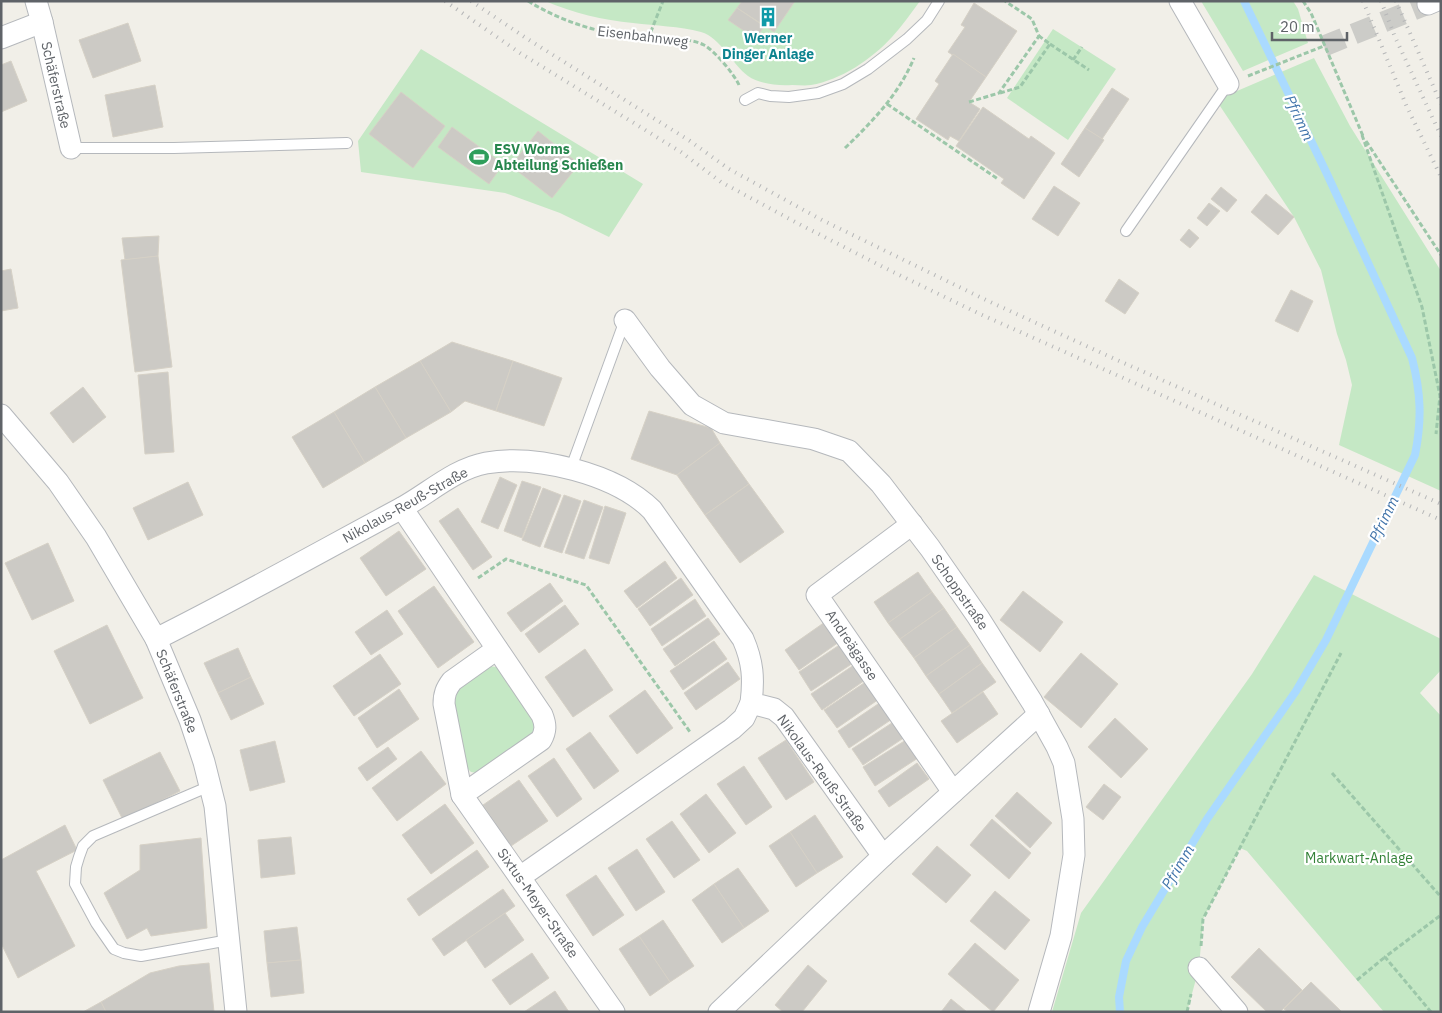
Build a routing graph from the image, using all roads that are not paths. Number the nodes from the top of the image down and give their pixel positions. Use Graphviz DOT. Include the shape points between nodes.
graph roads {
  1 [pos="36,1"];
  2 [pos="939,1"];
  3 [pos="1180,1"];
  4 [pos="42,22"];
  5 [pos="1,38"];
  6 [pos="1228,84"];
  7 [pos="745,100"];
  8 [pos="347,143"];
  9 [pos="71,148"];
  10 [pos="1126,231"];
  11 [pos="625,320"];
  12 [pos="1,415"];
  13 [pos="570,468"];
  14 [pos="402,508"];
  15 [pos="912,524"];
  16 [pos="156,640"];
  17 [pos="497,649"];
  18 [pos="751,703"];
  19 [pos="1039,714"];
  20 [pos="210,786"];
  21 [pos="953,792"];
  22 [pos="462,795"];
  23 [pos="883,856"];
  24 [pos="520,877"];
  25 [pos="229,940"];
  26 [pos="1199,968"];
  27 [pos="236,1012"];
  28 [pos="614,1012"];
  29 [pos="719,1012"];
  30 [pos="1039,1012"];
  31 [pos="1237,1012"];
  1 -- 4 [label="street, Schäferstraße"];
  2 -- 7 [label="lane" via="927,20 907,39 843,84 818,93 789,97 758,94"];
  3 -- 6 [label="street"];
  4 -- 5 [label="street, Schäferstraße"];
  4 -- 9 [label="street, Schäferstraße"];
  6 -- 10 [label="lane"];
  8 -- 9 [label="lane"];
  11 -- 13 [label="lane"];
  11 -- 15 [label="street, Schoppstraße" via="692,405 724,423 814,439 848,451 881,484"];
  12 -- 16 [label="street, Schäferstraße" via="58,482 96,537"];
  13 -- 14 [label="street, Nikolaus-Reuß-Straße" via="524,461 484,463 443,482"];
  13 -- 18 [label="street, Nikolaus-Reuß-Straße" via="626,490 652,510 743,639 753,671"];
  14 -- 16 [label="street, Nikolaus-Reuß-Straße"];
  14 -- 17 [label="street"];
  15 -- 19 [label="street, Schoppstraße" via="978,616"];
  15 -- 21 [label="street, Andreägasse" via="817,595"];
  16 -- 20 [label="street, Schäferstraße" via="190,720"];
  17 -- 22 [label="street, Sixtus-Meyer-Straße" via="452,681 444,696"];
  17 -- 22 [label="street" via="542,715 545,732 541,740"];
  18 -- 23 [label="street, Nikolaus-Reuß-Straße" via="774,709 784,717"];
  18 -- 24 [label="street, Nikolaus-Reuß-Straße" via="744,718 732,729"];
  19 -- 21 [label="street"];
  19 -- 30 [label="street, Schoppstraße" via="1064,763 1073,819 1074,855 1061,936"];
  20 -- 25 [label="street, Schäferstraße" via="215,806"];
  20 -- 25 [label="lane" via="93,836 83,846 76,867 75,884 114,949 124,953 142,956"];
  21 -- 23 [label="street"];
  22 -- 24 [label="street, Sixtus-Meyer-Straße"];
  23 -- 29 [label="street"];
  24 -- 28 [label="street, Sixtus-Meyer-Straße"];
  25 -- 27 [label="street, Schäferstraße"];
  26 -- 31 [label="street"];
}
